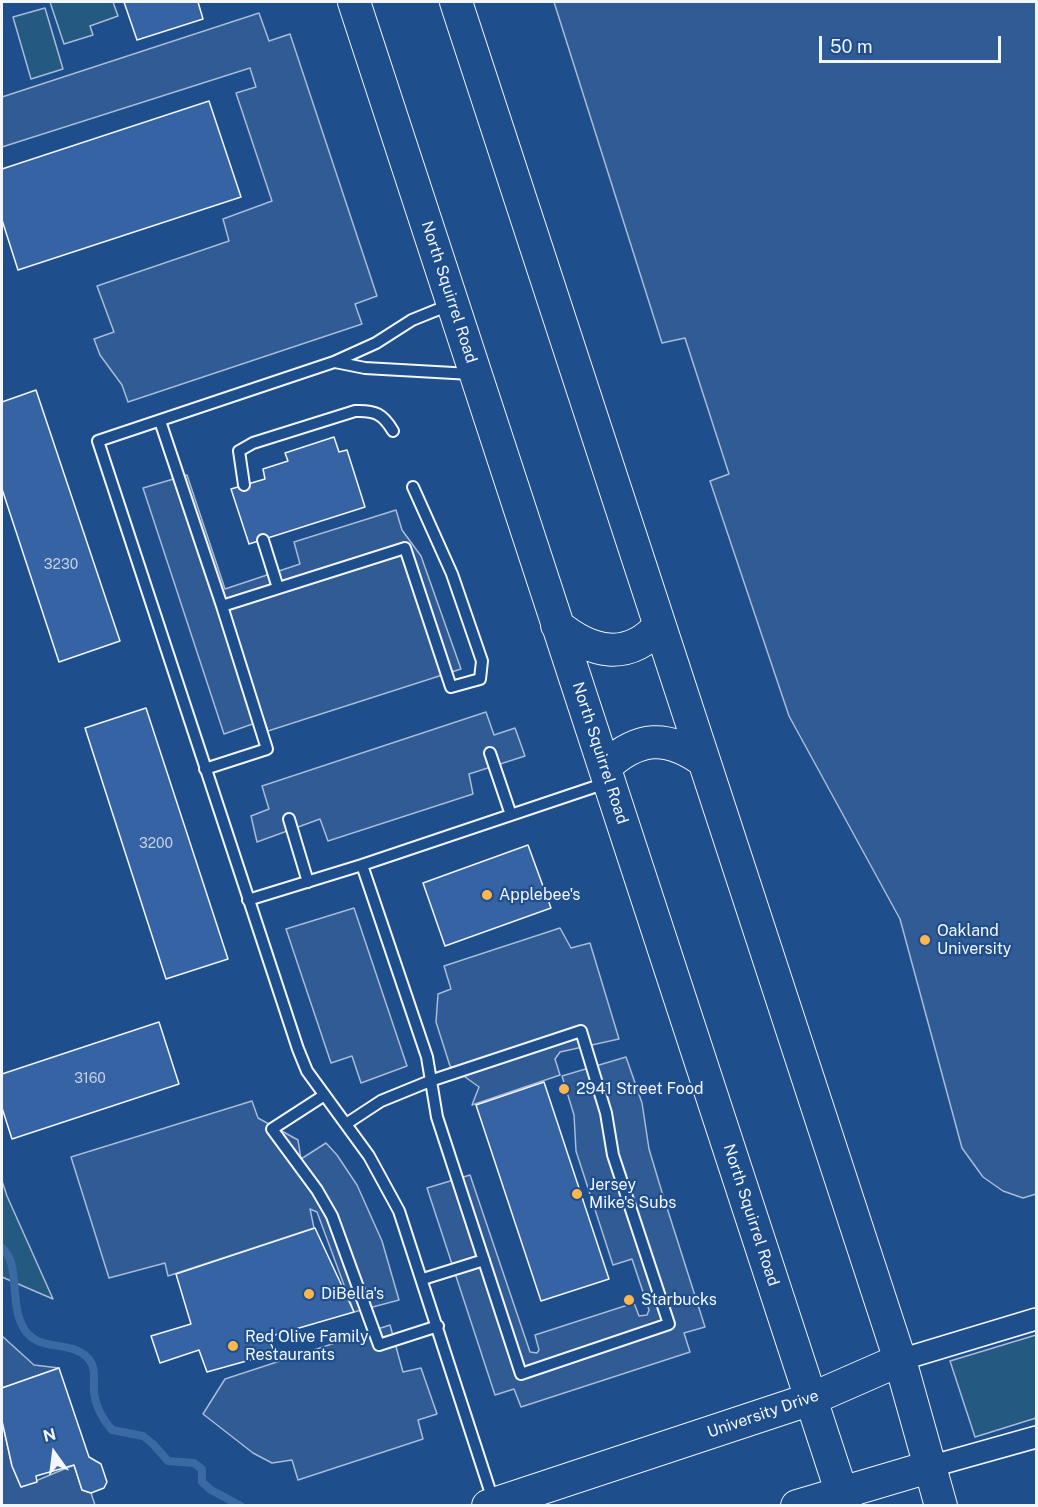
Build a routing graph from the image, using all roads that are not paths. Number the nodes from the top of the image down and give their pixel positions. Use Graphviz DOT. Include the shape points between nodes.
graph roads {
  1 [pos="354,2"];
  2 [pos="456,2"];
  3 [pos="453,304"];
  4 [pos="334,362"];
  5 [pos="475,374"];
  6 [pos="160,421"];
  7 [pos="393,431"];
  8 [pos="244,485"];
  9 [pos="413,488"];
  10 [pos="262,540"];
  11 [pos="278,588"];
  12 [pos="222,606"];
  13 [pos="557,625"];
  14 [pos="659,626"];
  15 [pos="490,753"];
  16 [pos="704,761"];
  17 [pos="205,769"];
  18 [pos="607,774"];
  19 [pos="511,815"];
  20 [pos="289,819"];
  21 [pos="363,865"];
  22 [pos="308,882"];
  23 [pos="248,900"];
  24 [pos="430,1081"];
  25 [pos="323,1096"];
  26 [pos="346,1124"];
  27 [pos="484,1260"];
  28 [pos="423,1280"];
  29 [pos="1036,1319"];
  30 [pos="438,1326"];
  31 [pos="900,1360"];
  32 [pos="811,1400"];
  33 [pos="1036,1437"];
  34 [pos="929,1467"];
  35 [pos="844,1498"];
  36 [pos="494,1505"];
  37 [pos="797,1506"];
  38 [pos="941,1506"];
  1 -- 3 [label="main road, North Squirrel Road"];
  2 -- 14 [label="main road"];
  3 -- 4 [label="lane" via="412,320 376,343"];
  3 -- 5 [label="main road, North Squirrel Road"];
  4 -- 5 [label="lane" via="430,374"];
  4 -- 6 [label="lane"];
  5 -- 13 [label="main road, North Squirrel Road"];
  6 -- 12 [label="lane"];
  6 -- 17 [label="lane" via="98,441"];
  7 -- 8 [label="lane" via="385,418 371,410 355,411 253,443 239,451"];
  9 -- 11 [label="lane" via="452,574 482,661 480,679 451,687 405,548"];
  10 -- 11 [label="lane"];
  11 -- 12 [label="lane"];
  12 -- 17 [label="lane" via="267,749"];
  13 -- 14 [label="main road" via="584,643 616,650 639,643"];
  13 -- 18 [label="main road, North Squirrel Road"];
  14 -- 16 [label="main road"];
  15 -- 19 [label="lane"];
  16 -- 18 [label="main road" via="689,750 656,741 640,743 627,749"];
  16 -- 31 [label="main road"];
  17 -- 23 [label="lane"];
  18 -- 19 [label="lane"];
  18 -- 32 [label="main road, North Squirrel Road"];
  19 -- 21 [label="lane"];
  20 -- 22 [label="lane"];
  21 -- 22 [label="lane"];
  21 -- 24 [label="lane" via="424,1047"];
  22 -- 23 [label="lane"];
  23 -- 25 [label="lane" via="298,1048"];
  24 -- 26 [label="lane" via="381,1101"];
  24 -- 27 [label="lane" via="437,1117"];
  24 -- 27 [label="lane" via="581,1031 606,1113 613,1155 669,1324 521,1374"];
  25 -- 26 [label="lane"];
  25 -- 30 [label="lane" via="272,1129 332,1215 379,1345"];
  26 -- 28 [label="lane" via="399,1211"];
  27 -- 28 [label="lane"];
  28 -- 30 [label="lane"];
  29 -- 31 [label="street, University Drive"];
  30 -- 36 [label="lane"];
  31 -- 32 [label="main road, University Drive"];
  31 -- 34 [label="main road"];
  32 -- 35 [label="main road, North Squirrel Road"];
  32 -- 36 [label="main road, University Drive"];
  33 -- 34 [label="street"];
  34 -- 35 [label="main road"];
  34 -- 38 [label="main road"];
  35 -- 37 [label="main road"];
}
